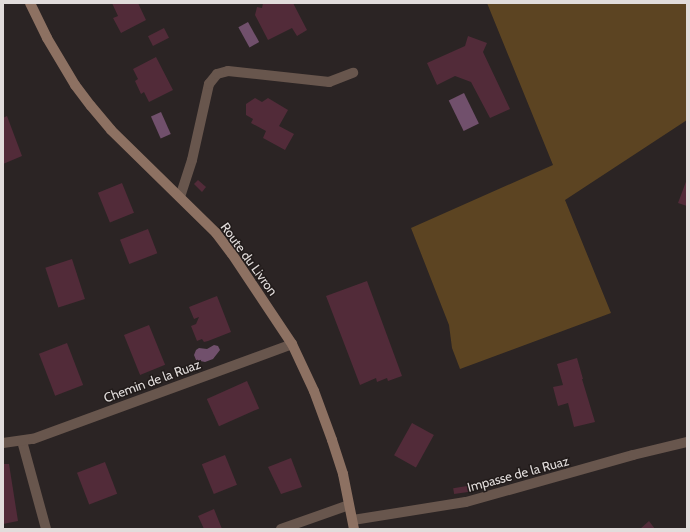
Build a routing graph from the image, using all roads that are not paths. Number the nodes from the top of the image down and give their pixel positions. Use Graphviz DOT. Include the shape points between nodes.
graph roads {
  1 [pos="30,3"];
  2 [pos="353,74"];
  3 [pos="180,197"];
  4 [pos="292,344"];
  5 [pos="22,441"];
  6 [pos="687,442"];
  7 [pos="3,443"];
  8 [pos="349,505"];
  9 [pos="354,524"];
  10 [pos="46,529"];
  11 [pos="281,529"];
  1 -- 3 [label="street, Route du Livron" via="47,38 91,106 111,130"];
  2 -- 3 [label="street" via="329,82 228,71 217,74 209,84 192,160"];
  3 -- 4 [label="street, Route du Livron" via="216,233"];
  4 -- 5 [label="street, Chemin de la Ruaz"];
  4 -- 8 [label="street, Route du Livron" via="314,391 332,440 343,474"];
  5 -- 7 [label="street, Chemin de la Ruaz"];
  5 -- 10 [label="street"];
  6 -- 9 [label="street, Impasse de la Ruaz" via="466,502"];
  8 -- 9 [label="street, Route du Livron"];
  8 -- 11 [label="street"];
}
